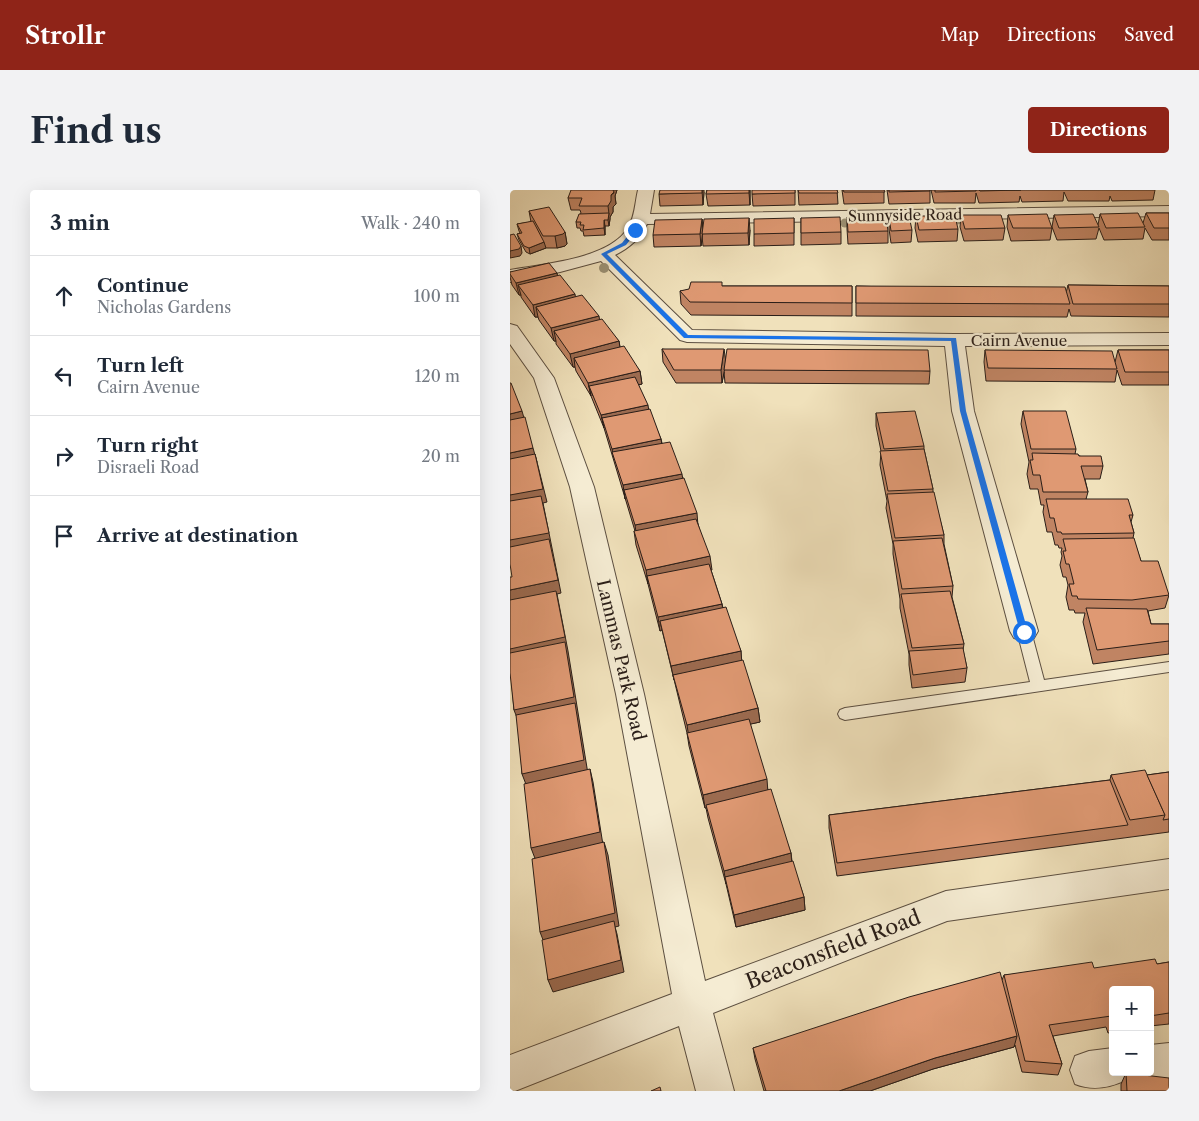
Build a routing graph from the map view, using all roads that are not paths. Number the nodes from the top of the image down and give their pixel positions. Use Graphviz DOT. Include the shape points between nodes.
graph roads {
  1 [pos="646,190"];
  2 [pos="1169,212"];
  3 [pos="640,219"];
  4 [pos="604,254"];
  5 [pos="510,276"];
  6 [pos="510,330"];
  7 [pos="1169,339"];
  8 [pos="954,340"];
  9 [pos="1024,632"];
  10 [pos="1169,667"];
  11 [pos="1039,687"];
  12 [pos="845,714"];
  13 [pos="1169,874"];
  14 [pos="692,1004"];
  15 [pos="1169,1062"];
  16 [pos="1154,1064"];
  17 [pos="510,1074"];
  18 [pos="715,1091"];
  1 -- 3 [label="street"];
  2 -- 3 [label="street, Sunnyside Road"];
  3 -- 4 [label="street" via="624,244"];
  4 -- 5 [label="street"];
  4 -- 8 [label="street, Cairn Avenue" via="686,336"];
  6 -- 14 [label="street, Lammas Park Road" via="544,378 582,487 630,694"];
  7 -- 8 [label="street, Cairn Avenue"];
  8 -- 9 [label="street" via="963,411"];
  9 -- 11 [label="lane"];
  10 -- 11 [label="lane"];
  11 -- 12 [label="lane"];
  13 -- 14 [label="street, Beaconsfield Road" via="946,906"];
  14 -- 17 [label="street, Beaconsfield Road"];
  14 -- 18 [label="street, Lammas Park Road"];
  15 -- 16 [label="street"];
}
